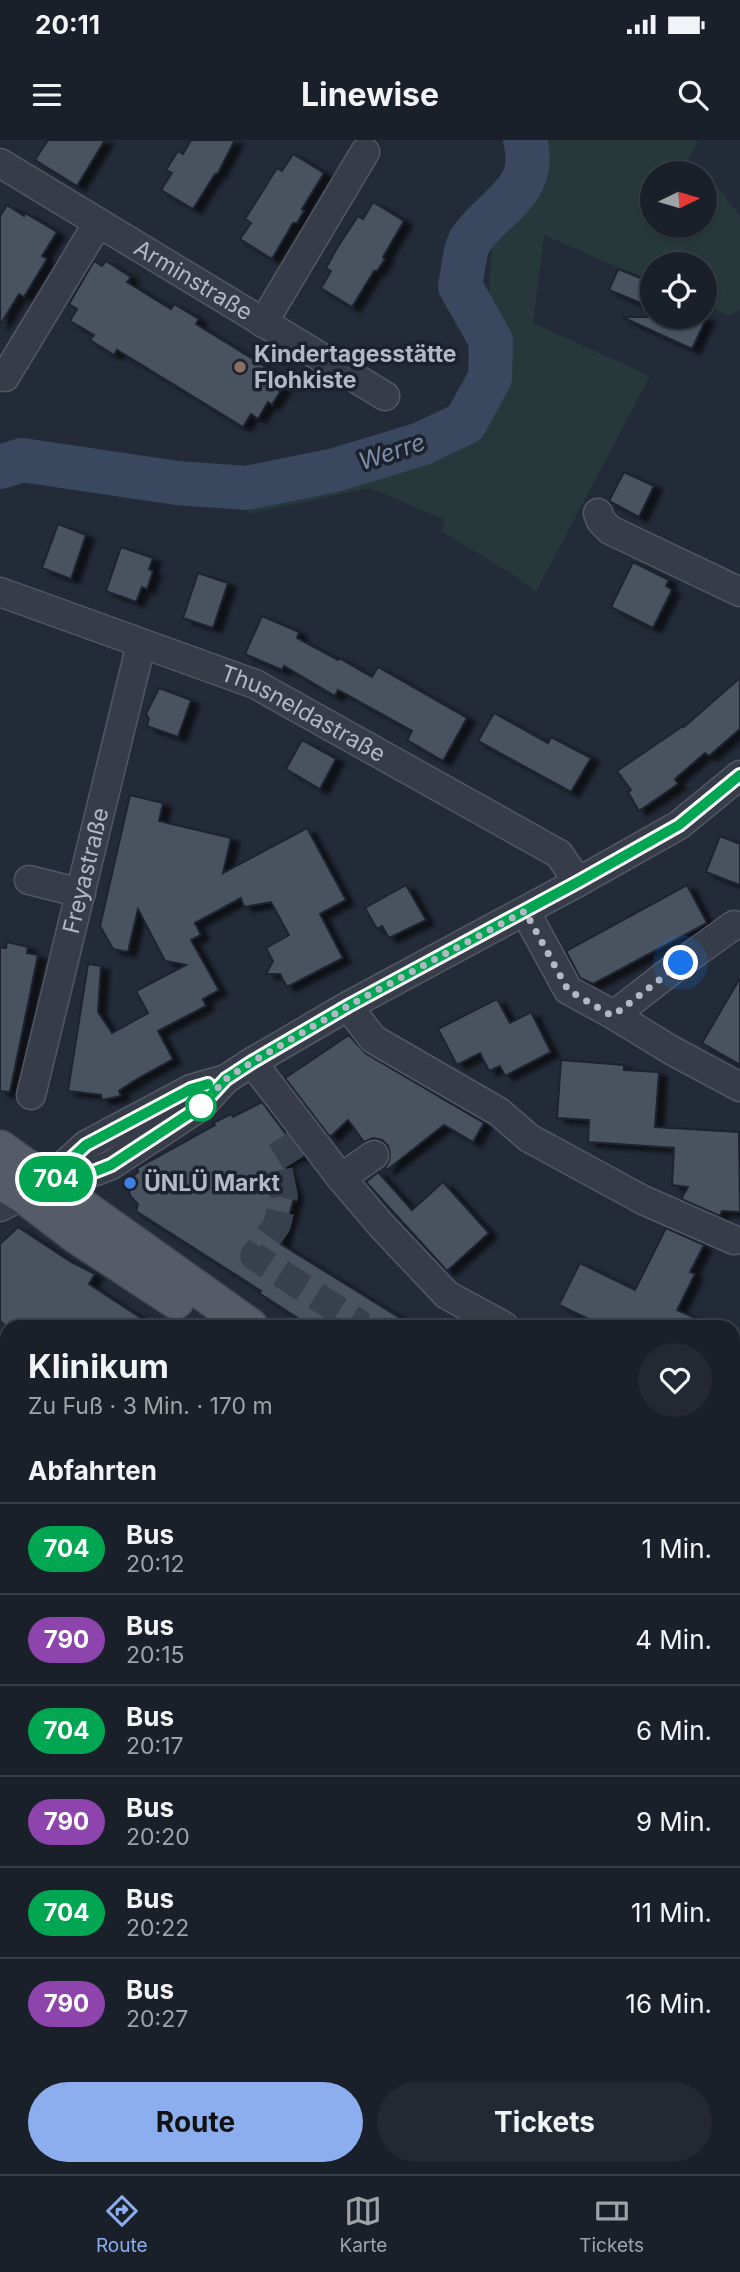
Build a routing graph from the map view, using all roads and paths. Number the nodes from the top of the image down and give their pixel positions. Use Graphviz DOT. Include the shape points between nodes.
graph roads {
  1 [pos="365,152"];
  2 [pos="0,163"];
  3 [pos="98,223"];
  4 [pos="263,323"];
  5 [pos="5,377"];
  6 [pos="385,396"];
  7 [pos="598,513"];
  8 [pos="740,592"];
  9 [pos="3,601"];
  10 [pos="141,645"];
  11 [pos="740,775"];
  12 [pos="29,880"];
  13 [pos="578,882"];
  14 [pos="81,893"];
  15 [pos="525,911"];
  16 [pos="734,925"];
  17 [pos="348,1006"];
  18 [pos="614,1015"];
  19 [pos="252,1062"];
  20 [pos="740,1087"];
  21 [pos="31,1095"];
  22 [pos="0,1148"];
  23 [pos="374,1155"];
  24 [pos="341,1178"];
  25 [pos="18,1191"];
  26 [pos="734,1240"];
  27 [pos="205,1320"];
  28 [pos="240,1320"];
  29 [pos="493,1320"];
  1 -- 4 [label="street"];
  2 -- 3 [label="street, Arminstraße"];
  3 -- 4 [label="street, Arminstraße"];
  3 -- 5 [label="street"];
  4 -- 6 [label="street, Arminstraße"];
  7 -- 8 [label="street" via="610,530"];
  9 -- 10 [label="street, Thusneldastraße"];
  10 -- 13 [label="street, Thusneldastraße" via="255,684 559,854"];
  10 -- 14 [label="street, Freyastraße"];
  11 -- 13 [label="street" via="679,825"];
  12 -- 14 [label="street"];
  13 -- 15 [label="street"];
  14 -- 21 [label="street, Freyastraße"];
  15 -- 17 [label="street"];
  15 -- 18 [label="street" via="568,990"];
  16 -- 18 [label="street"];
  17 -- 19 [label="street"];
  17 -- 26 [label="street" via="373,1039 499,1112 529,1138 643,1200"];
  18 -- 20 [label="street"];
  19 -- 24 [label="street" via="299,1134"];
  19 -- 25 [label="street" via="226,1079 191,1089 86,1145"];
  22 -- 25 [label="main road"];
  23 -- 24 [label="street"];
  24 -- 29 [label="street" via="447,1295"];
  25 -- 27 [label="main road" via="76,1236"];
  25 -- 28 [label="main road"];
}
